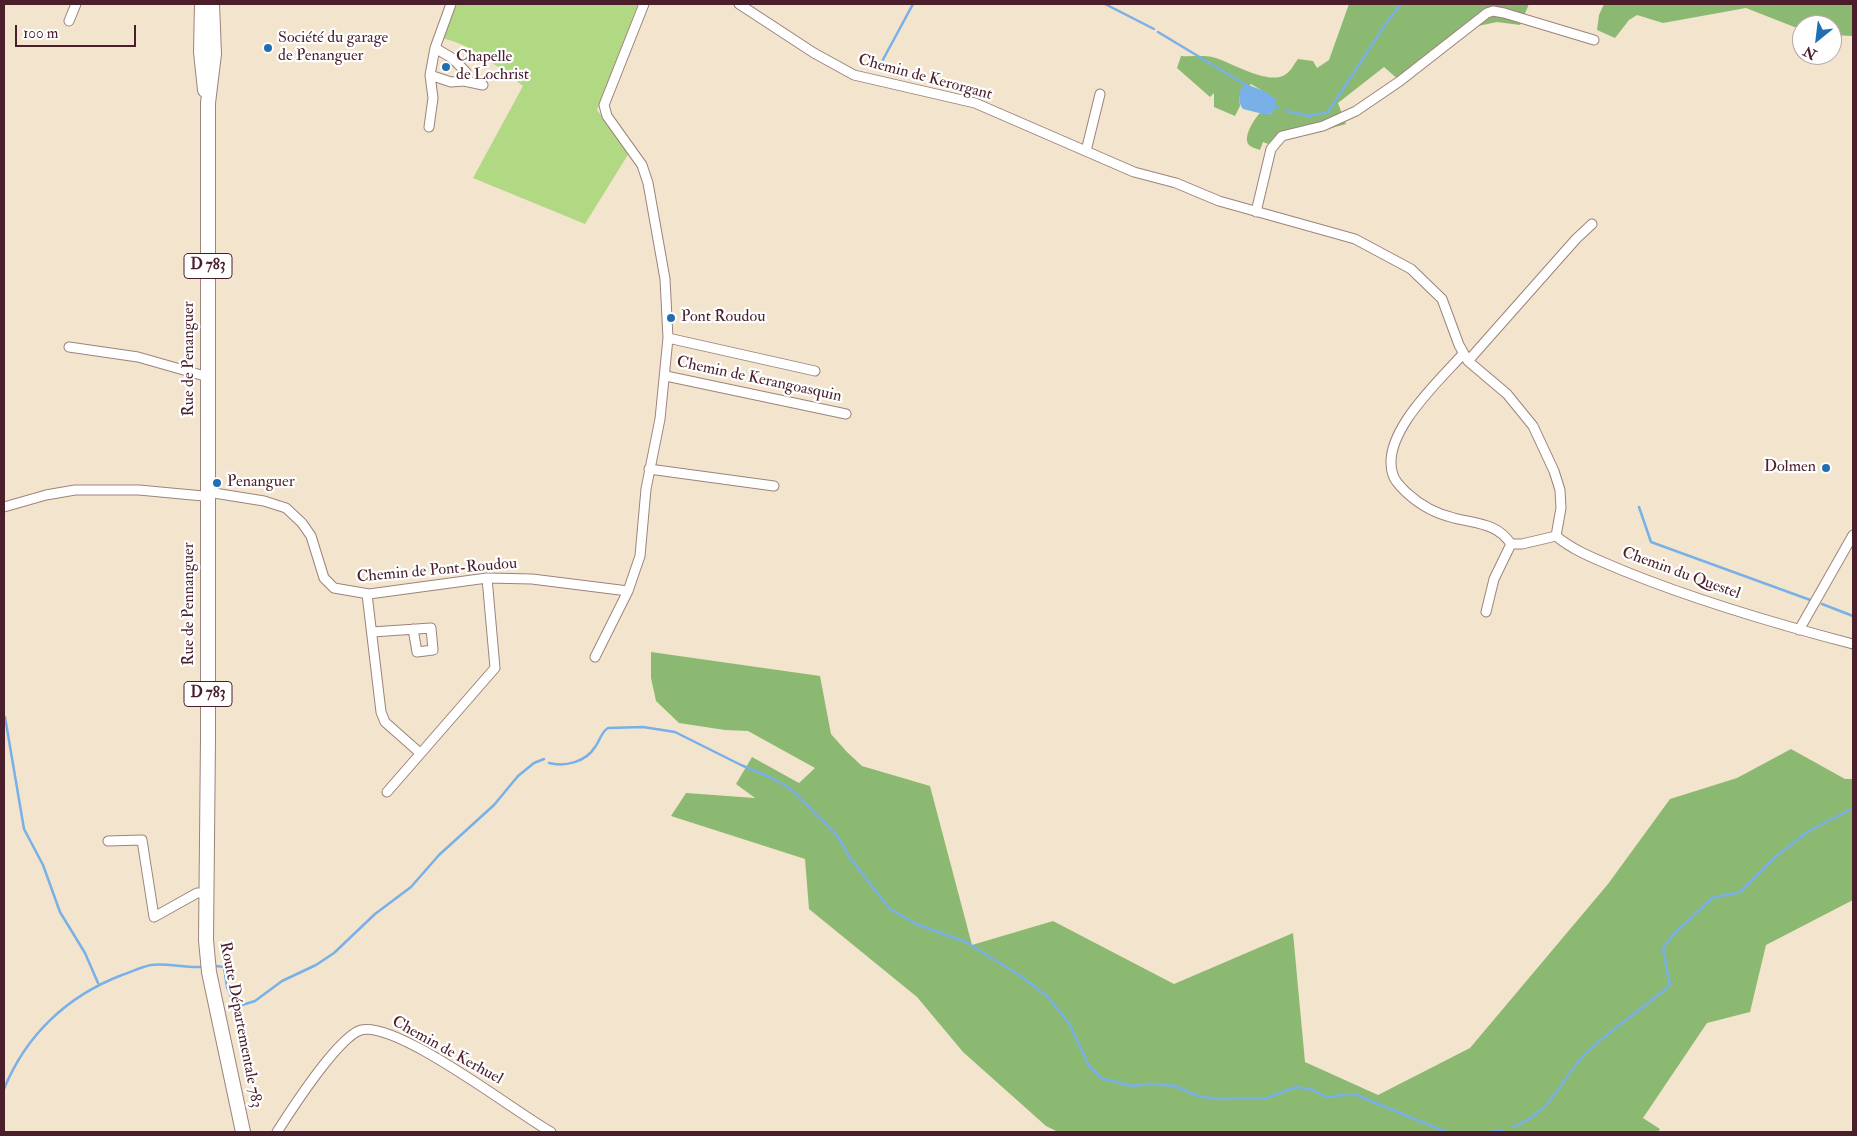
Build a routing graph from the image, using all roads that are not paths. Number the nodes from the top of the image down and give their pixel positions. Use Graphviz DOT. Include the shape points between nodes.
graph roads {
  1 [pos="76,4"];
  2 [pos="202,4"];
  3 [pos="212,4"];
  4 [pos="451,4"];
  5 [pos="644,4"];
  6 [pos="739,4"];
  7 [pos="70,21"];
  8 [pos="1594,40"];
  9 [pos="435,48"];
  10 [pos="430,75"];
  11 [pos="464,81"];
  12 [pos="483,85"];
  13 [pos="1100,94"];
  14 [pos="208,103"];
  15 [pos="429,127"];
  16 [pos="1086,151"];
  17 [pos="1202,195"];
  18 [pos="1192,197"];
  19 [pos="1256,212"];
  20 [pos="1592,224"];
  21 [pos="668,338"];
  22 [pos="69,347"];
  23 [pos="1466,357"];
  24 [pos="815,371"];
  25 [pos="666,376"];
  26 [pos="208,377"];
  27 [pos="846,414"];
  28 [pos="649,469"];
  29 [pos="774,486"];
  30 [pos="207,494"];
  31 [pos="4,507"];
  32 [pos="1853,535"];
  33 [pos="1556,536"];
  34 [pos="1511,544"];
  35 [pos="487,578"];
  36 [pos="628,591"];
  37 [pos="367,594"];
  38 [pos="1486,612"];
  39 [pos="413,629"];
  40 [pos="1799,630"];
  41 [pos="372,632"];
  42 [pos="1853,644"];
  43 [pos="595,657"];
  44 [pos="420,753"];
  45 [pos="387,792"];
  46 [pos="108,841"];
  47 [pos="205,893"];
  48 [pos="243,1132"];
  49 [pos="277,1132"];
  50 [pos="551,1132"];
  1 -- 7 [label="street"];
  2 -- 14 [label="main road, Rue de Penanguer / D 783" via="201,52"];
  3 -- 14 [label="main road, Rue de Penanguer / D 783" via="214,54"];
  4 -- 9 [label="street"];
  5 -- 21 [label="street, Chemin de Kerangoasquin" via="604,106 607,116 637,156 646,178 665,278"];
  6 -- 16 [label="street, Chemin de Kerorgant" via="854,76 975,103"];
  8 -- 19 [label="street" via="1504,13 1487,13 1356,111 1323,126 1282,136 1271,149"];
  9 -- 10 [label="street"];
  9 -- 11 [label="street" via="466,72"];
  10 -- 11 [label="street" via="451,82"];
  10 -- 15 [label="street" via="433,98"];
  11 -- 12 [label="street"];
  13 -- 16 [label="street"];
  14 -- 26 [label="main road, Rue de Penanguer / D 783"];
  16 -- 17 [label="street, Chemin de Kerorgant"];
  17 -- 18 [label="street"];
  17 -- 19 [label="street, Chemin de Kerorgant"];
  19 -- 23 [label="street" via="1355,239 1411,269 1442,300"];
  20 -- 23 [label="street"];
  21 -- 24 [label="street, Chemin de Kerangoasquin"];
  21 -- 25 [label="street, Chemin de Kerangoasquin"];
  22 -- 26 [label="street" via="138,357"];
  23 -- 33 [label="street" via="1522,410 1539,437 1560,490 1561,508"];
  23 -- 34 [label="street" via="1406,422 1395,444 1392,474 1405,491 1423,505 1453,518 1493,527"];
  25 -- 27 [label="street, Chemin de Kerangoasquin"];
  25 -- 28 [label="street, Chemin de Kerangoasquin"];
  26 -- 30 [label="main road, Rue de Penanguer / D 783"];
  28 -- 29 [label="street"];
  28 -- 36 [label="street, Chemin de Kerangoasquin" via="640,556"];
  30 -- 31 [label="street, Chemin de Pont-Roudou" via="75,490"];
  30 -- 37 [label="street, Chemin de Pont-Roudou" via="264,500 286,508 311,536 324,578 334,588"];
  30 -- 47 [label="main road, Rue de Pennanguer / D 783"];
  32 -- 40 [label="street"];
  33 -- 34 [label="street"];
  33 -- 40 [label="street, Chemin du Questel" via="1571,547 1646,579"];
  34 -- 38 [label="street" via="1494,579"];
  35 -- 36 [label="street, Chemin de Pont-Roudou" via="532,579"];
  35 -- 37 [label="street, Chemin de Pont-Roudou"];
  35 -- 44 [label="street" via="495,668"];
  36 -- 43 [label="street, Chemin de Kerangoasquin"];
  37 -- 41 [label="street"];
  39 -- 41 [label="street"];
  40 -- 42 [label="street, Chemin du Questel"];
  41 -- 44 [label="street" via="381,712 386,722"];
  44 -- 45 [label="street"];
  46 -- 47 [label="street" via="142,840 154,917 197,893"];
  47 -- 48 [label="main road, Route Départementale 783 / D 783" via="209,972"];
  49 -- 50 [label="street, Chemin de Kerhuel" via="301,1095 348,1038 362,1030 374,1029 393,1035 430,1055"];
}
